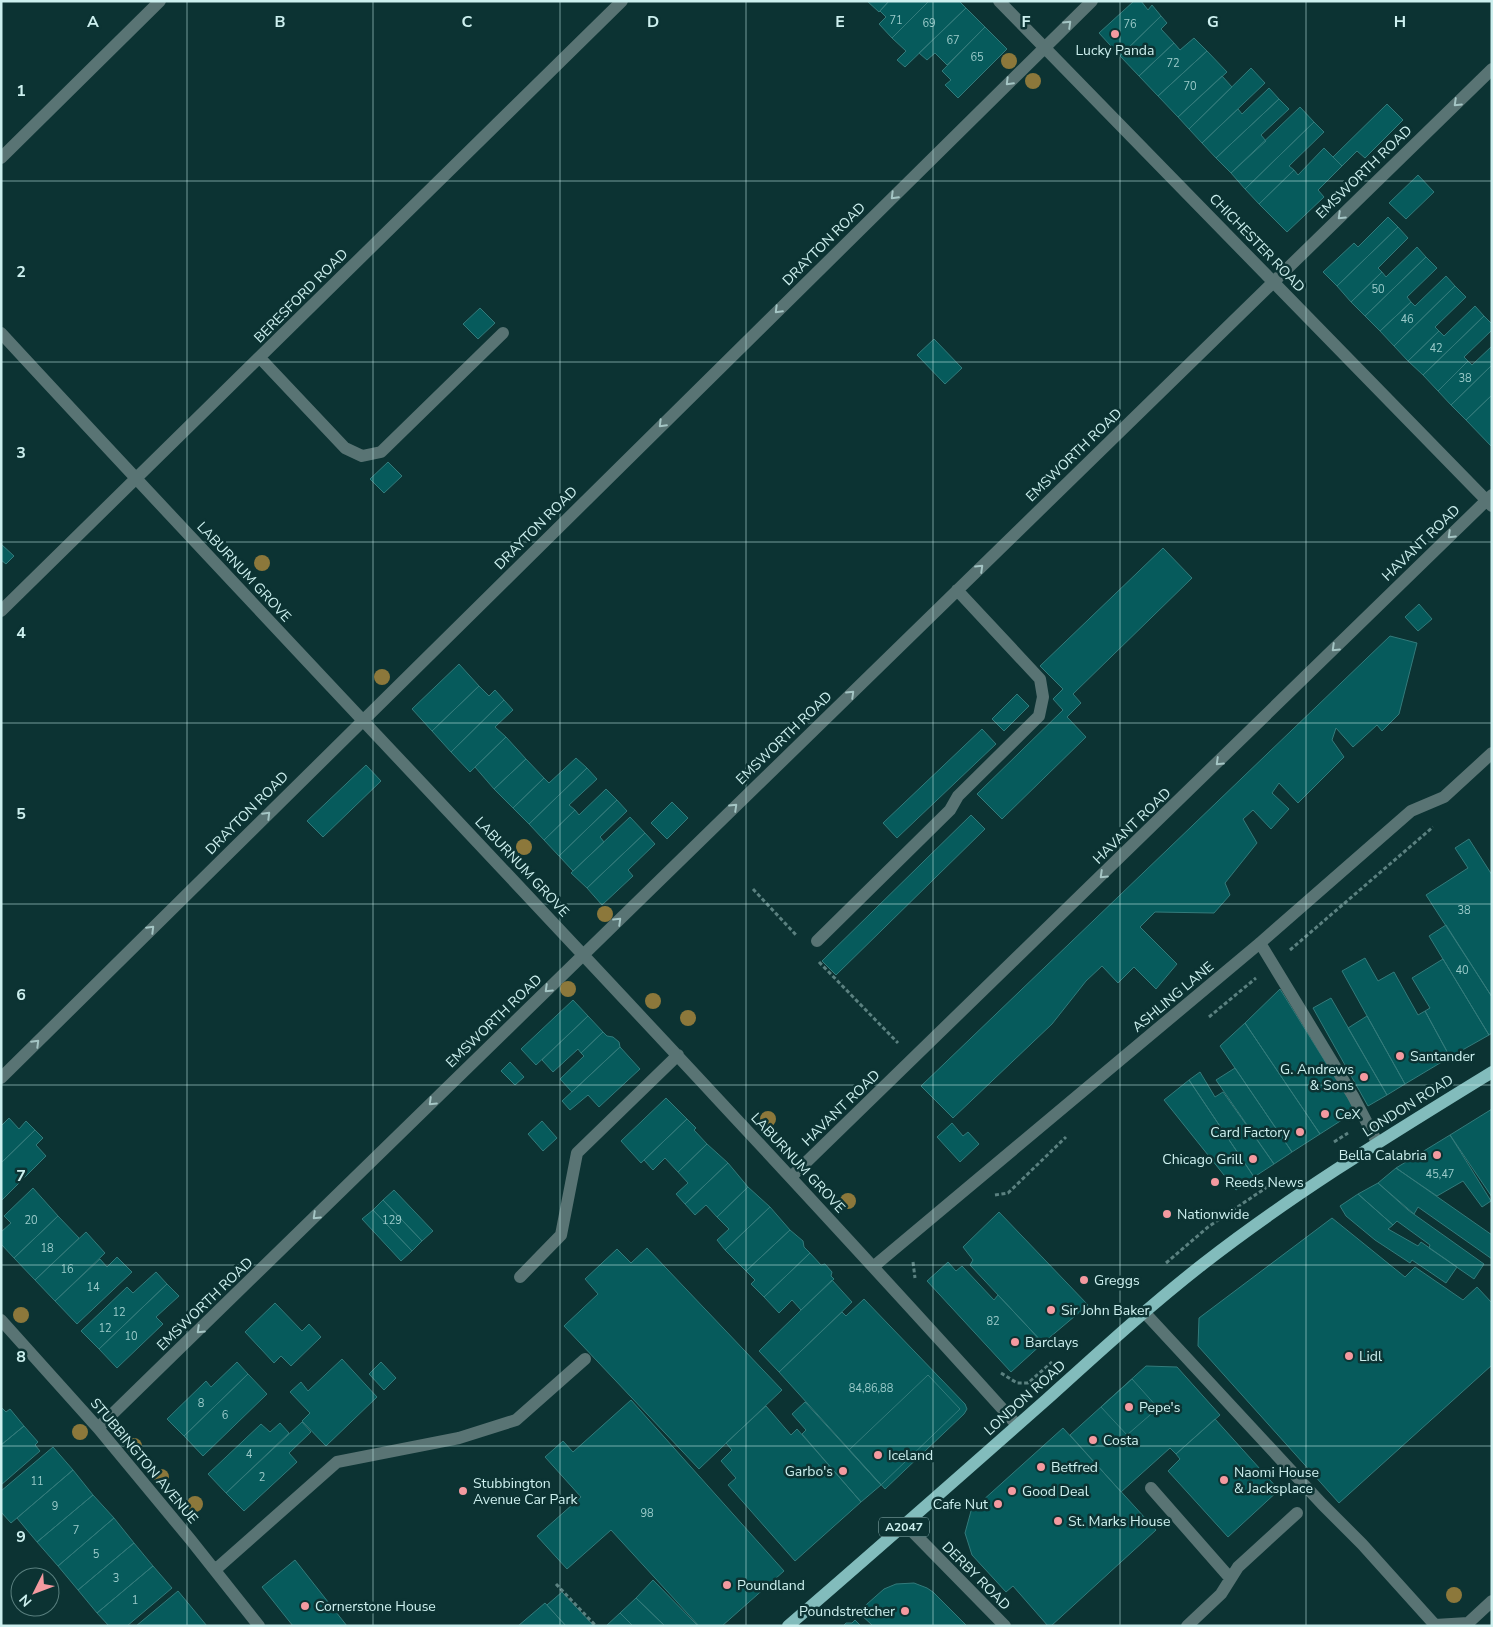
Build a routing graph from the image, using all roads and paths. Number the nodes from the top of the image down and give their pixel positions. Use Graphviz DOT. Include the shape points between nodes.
graph roads {
  1 [pos="160,1"];
  2 [pos="622,1"];
  3 [pos="999,1"];
  4 [pos="1092,1"];
  5 [pos="1044,47"];
  6 [pos="1492,69"];
  7 [pos="1,158"];
  8 [pos="1274,282"];
  9 [pos="1,333"];
  10 [pos="503,333"];
  11 [pos="260,358"];
  12 [pos="136,480"];
  13 [pos="1490,501"];
  14 [pos="957,590"];
  15 [pos="1,611"];
  16 [pos="363,720"];
  17 [pos="1492,753"];
  18 [pos="753,889"];
  19 [pos="799,938"];
  20 [pos="817,941"];
  21 [pos="1260,943"];
  22 [pos="583,955"];
  23 [pos="815,957"];
  24 [pos="678,1055"];
  25 [pos="913,1059"];
  26 [pos="1492,1072"];
  27 [pos="1,1078"];
  28 [pos="1366,1121"];
  29 [pos="1377,1142"];
  30 [pos="1332,1143"];
  31 [pos="791,1177"];
  32 [pos="1274,1182"];
  33 [pos="1008,1193"];
  34 [pos="993,1195"];
  35 [pos="914,1259"];
  36 [pos="873,1267"];
  37 [pos="1159,1268"];
  38 [pos="520,1277"];
  39 [pos="916,1281"];
  40 [pos="1144,1313"];
  41 [pos="1,1320"];
  42 [pos="584,1359"];
  43 [pos="1055,1360"];
  44 [pos="994,1366"];
  45 [pos="1017,1425"];
  46 [pos="98,1428"];
  47 [pos="1151,1488"];
  48 [pos="1297,1514"];
  49 [pos="906,1525"];
  50 [pos="215,1570"];
  51 [pos="1230,1578"];
  52 [pos="556,1584"];
  53 [pos="1492,1601"];
  54 [pos="1467,1624"];
  55 [pos="259,1626"];
  56 [pos="596,1626"];
  57 [pos="788,1626"];
  58 [pos="1005,1626"];
  59 [pos="1187,1626"];
  1 -- 7 [label="street"];
  2 -- 11 [label="street, BERESFORD ROAD"];
  3 -- 5 [label="street, CHICHESTER ROAD"];
  5 -- 4 [label="street, DRAYTON ROAD, one-way"];
  5 -- 8 [label="street, CHICHESTER ROAD"];
  5 -- 16 [label="street, DRAYTON ROAD, one-way"];
  6 -- 8 [label="street, EMSWORTH ROAD, one-way"];
  8 -- 13 [label="street, CHICHESTER ROAD"];
  14 -- 8 [label="street, EMSWORTH ROAD, one-way"];
  9 -- 12 [label="street, LABURNUM GROVE"];
  10 -- 11 [label="street" via="380,452 362,456 345,448"];
  11 -- 12 [label="street, BERESFORD ROAD"];
  12 -- 15 [label="street, BERESFORD ROAD"];
  12 -- 16 [label="street, LABURNUM GROVE"];
  13 -- 25 [label="street, HAVANT ROAD, one-way"];
  14 -- 20 [label="street" via="1040,679 1043,697 1038,716 958,796 950,810"];
  22 -- 14 [label="street, EMSWORTH ROAD, one-way"];
  16 -- 22 [label="street, LABURNUM GROVE"];
  27 -- 16 [label="street, DRAYTON ROAD, one-way"];
  17 -- 21 [label="street, ASHLING LANE" via="1444,797 1411,811"];
  18 -- 19 [label="path"];
  21 -- 28 [label="street"];
  21 -- 36 [label="street, ASHLING LANE"];
  22 -- 24 [label="street, LABURNUM GROVE"];
  22 -- 46 [label="street, EMSWORTH ROAD, one-way"];
  23 -- 25 [label="path"];
  24 -- 31 [label="street, LABURNUM GROVE"];
  24 -- 38 [label="street" via="578,1153 561,1235"];
  25 -- 31 [label="street, HAVANT ROAD"];
  26 -- 29 [label="main road, LONDON ROAD / A2047"];
  28 -- 29 [label="street"];
  28 -- 30 [label="path"];
  29 -- 40 [label="main road, LONDON ROAD / A2047" via="1242,1235"];
  31 -- 36 [label="street, LABURNUM GROVE"];
  32 -- 37 [label="path" via="1208,1226"];
  33 -- 34 [label="path"];
  35 -- 39 [label="path"];
  36 -- 45 [label="street, LABURNUM GROVE"];
  40 -- 45 [label="main road, LONDON ROAD / A2047"];
  40 -- 54 [label="street" via="1435,1626"];
  41 -- 46 [label="street, STUBBINGTON AVENUE"];
  42 -- 50 [label="street" via="516,1420 467,1436 336,1462"];
  43 -- 44 [label="path" via="1028,1383 1017,1383"];
  45 -- 49 [label="main road, LONDON ROAD / A2047"];
  46 -- 50 [label="street, STUBBINGTON AVENUE"];
  47 -- 51 [label="street"];
  48 -- 51 [label="street"];
  49 -- 57 [label="main road, LONDON ROAD / A2047"];
  49 -- 58 [label="street, DERBY ROAD"];
  50 -- 55 [label="street, STUBBINGTON AVENUE"];
  51 -- 59 [label="street" via="1221,1594"];
  52 -- 56 [label="path"];
  53 -- 54 [label="street"];
}
